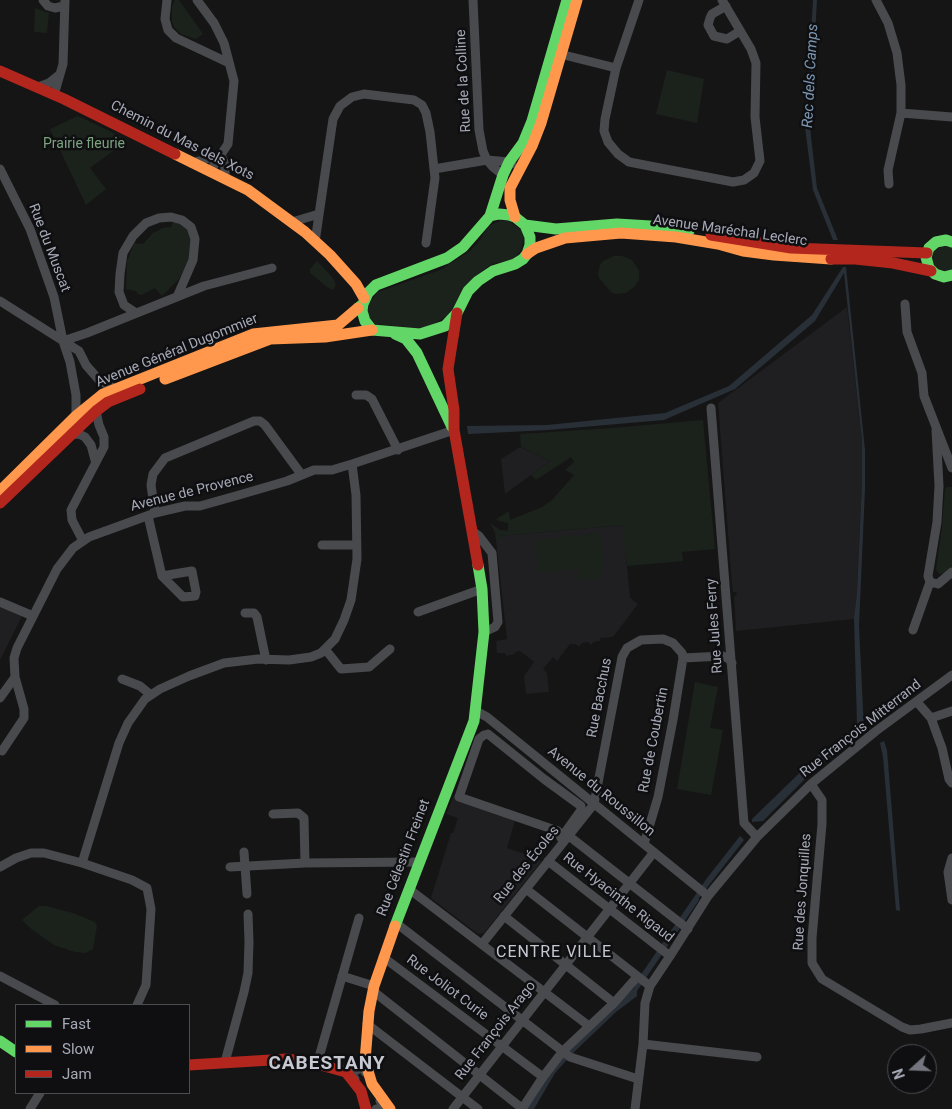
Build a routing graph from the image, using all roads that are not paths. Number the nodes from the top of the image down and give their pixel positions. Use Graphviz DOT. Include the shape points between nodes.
graph roads {
  1 [pos="43,0"];
  2 [pos="167,0"];
  3 [pos="197,0"];
  4 [pos="473,0"];
  5 [pos="567,0"];
  6 [pos="577,0"];
  7 [pos="639,0"];
  8 [pos="876,0"];
  9 [pos="64,3"];
  10 [pos="724,3"];
  11 [pos="740,32"];
  12 [pos="557,54"];
  13 [pos="229,63"];
  14 [pos="616,68"];
  15 [pos="0,70"];
  16 [pos="59,75"];
  17 [pos="38,87"];
  18 [pos="59,97"];
  19 [pos="901,112"];
  20 [pos="952,117"];
  21 [pos="221,155"];
  22 [pos="487,160"];
  23 [pos="509,162"];
  24 [pos="192,163"];
  25 [pos="0,169"];
  26 [pos="434,169"];
  27 [pos="210,171"];
  28 [pos="503,174"];
  29 [pos="225,178"];
  30 [pos="513,181"];
  31 [pos="889,184"];
  32 [pos="314,216"];
  33 [pos="490,216"];
  34 [pos="516,217"];
  35 [pos="292,222"];
  36 [pos="525,225"];
  37 [pos="305,232"];
  38 [pos="315,242"];
  39 [pos="952,242"];
  40 [pos="426,243"];
  41 [pos="927,253"];
  42 [pos="527,254"];
  43 [pos="829,254"];
  44 [pos="854,255"];
  45 [pos="272,268"];
  46 [pos="931,271"];
  47 [pos="950,278"];
  48 [pos="356,284"];
  49 [pos="376,285"];
  50 [pos="177,297"];
  51 [pos="0,301"];
  52 [pos="364,301"];
  53 [pos="905,304"];
  54 [pos="457,312"];
  55 [pos="136,313"];
  56 [pos="372,330"];
  57 [pos="393,332"];
  58 [pos="63,341"];
  59 [pos="115,389"];
  60 [pos="356,395"];
  61 [pos="711,408"];
  62 [pos="96,411"];
  63 [pos="76,416"];
  64 [pos="454,430"];
  65 [pos="936,430"];
  66 [pos="69,436"];
  67 [pos="398,450"];
  68 [pos="95,460"];
  69 [pos="352,464"];
  70 [pos="952,468"];
  71 [pos="301,474"];
  72 [pos="0,492"];
  73 [pos="0,503"];
  74 [pos="151,515"];
  75 [pos="472,531"];
  76 [pos="82,541"];
  77 [pos="322,545"];
  78 [pos="356,545"];
  79 [pos="952,572"];
  80 [pos="162,576"];
  81 [pos="930,582"];
  82 [pos="482,589"];
  83 [pos="0,602"];
  84 [pos="418,612"];
  85 [pos="245,613"];
  86 [pos="34,616"];
  87 [pos="913,630"];
  88 [pos="484,632"];
  89 [pos="325,649"];
  90 [pos="390,650"];
  91 [pos="683,658"];
  92 [pos="266,660"];
  93 [pos="732,663"];
  94 [pos="952,675"];
  95 [pos="15,677"];
  96 [pos="122,679"];
  97 [pos="151,695"];
  98 [pos="0,698"];
  99 [pos="917,702"];
  100 [pos="952,711"];
  101 [pos="475,716"];
  102 [pos="931,718"];
  103 [pos="2,751"];
  104 [pos="952,783"];
  105 [pos="811,784"];
  106 [pos="459,796"];
  107 [pos="594,804"];
  108 [pos="273,814"];
  109 [pos="569,836"];
  110 [pos="757,837"];
  111 [pos="644,844"];
  112 [pos="244,852"];
  113 [pos="654,852"];
  114 [pos="952,858"];
  115 [pos="548,861"];
  116 [pos="418,862"];
  117 [pos="82,863"];
  118 [pos="305,863"];
  119 [pos="245,866"];
  120 [pos="0,867"];
  121 [pos="230,867"];
  122 [pos="630,883"];
  123 [pos="409,889"];
  124 [pos="526,889"];
  125 [pos="247,894"];
  126 [pos="708,896"];
  127 [pos="952,900"];
  128 [pos="610,909"];
  129 [pos="248,914"];
  130 [pos="504,916"];
  131 [pos="359,918"];
  132 [pos="396,923"];
  133 [pos="688,929"];
  134 [pos="588,937"];
  135 [pos="482,944"];
  136 [pos="383,956"];
  137 [pos="670,956"];
  138 [pos="566,965"];
  139 [pos="0,976"];
  140 [pos="342,976"];
  141 [pos="637,977"];
  142 [pos="650,986"];
  143 [pos="373,989"];
  144 [pos="544,992"];
  145 [pos="614,1003"];
  146 [pos="53,1004"];
  147 [pos="138,1004"];
  148 [pos="523,1020"];
  149 [pos="952,1023"];
  150 [pos="367,1024"];
  151 [pos="589,1026"];
  152 [pos="0,1041"];
  153 [pos="643,1044"];
  154 [pos="502,1046"];
  155 [pos="15,1051"];
  156 [pos="563,1051"];
  157 [pos="757,1057"];
  158 [pos="365,1061"];
  159 [pos="225,1062"];
  160 [pos="317,1064"];
  161 [pos="190,1065"];
  162 [pos="346,1072"];
  163 [pos="480,1075"];
  164 [pos="543,1077"];
  165 [pos="638,1079"];
  166 [pos="39,1094"];
  167 [pos="462,1097"];
  168 [pos="30,1109"];
  169 [pos="367,1109"];
  170 [pos="376,1109"];
  171 [pos="388,1109"];
  172 [pos="453,1109"];
  173 [pos="478,1109"];
  174 [pos="522,1109"];
  175 [pos="635,1109"];
  1 -- 9 [label="street" via="55,8"];
  2 -- 13 [label="street" via="165,19 168,30 176,38"];
  3 -- 13 [label="street" via="214,23"];
  4 -- 22 [label="street, Rue de la Colline" via="479,130"];
  5 -- 12 [label="main road"];
  6 -- 12 [label="main road"];
  7 -- 14 [label="street"];
  8 -- 19 [label="street" via="888,23 897,53"];
  9 -- 16 [label="street" via="63,64"];
  10 -- 11 [label="street"];
  10 -- 11 [label="street" via="710,18 708,25 714,36 726,39"];
  11 -- 14 [label="street" via="756,63 755,117 760,160 754,173 744,180 733,182 643,165 629,162 618,154 604,131"];
  12 -- 14 [label="street"];
  12 -- 23 [label="main road" via="523,143"];
  12 -- 30 [label="main road" via="541,123"];
  13 -- 21 [label="street" via="234,81 228,144"];
  15 -- 17 [label="main road, Chemin du Mas dels Xots"];
  16 -- 17 [label="street"];
  16 -- 18 [label="street"];
  17 -- 18 [label="main road, Chemin du Mas dels Xots"];
  18 -- 24 [label="main road, Chemin du Mas dels Xots"];
  19 -- 20 [label="street"];
  19 -- 31 [label="street" via="888,170"];
  21 -- 24 [label="street"];
  21 -- 27 [label="street"];
  21 -- 29 [label="street"];
  22 -- 23 [label="street"];
  22 -- 26 [label="street"];
  22 -- 28 [label="street"];
  23 -- 28 [label="main road"];
  23 -- 30 [label="street"];
  24 -- 27 [label="main road, Chemin du Mas dels Xots"];
  25 -- 58 [label="street, Rue du Muscat" via="33,237 54,296"];
  26 -- 32 [label="street" via="430,132 422,105 414,100 364,94 352,97 340,106 333,119"];
  26 -- 40 [label="street"];
  27 -- 29 [label="main road, Chemin du Mas dels Xots"];
  28 -- 33 [label="main road"];
  29 -- 35 [label="main road, Chemin du Mas dels Xots" via="248,190"];
  30 -- 34 [label="main road" via="510,200"];
  32 -- 35 [label="street"];
  32 -- 37 [label="street"];
  32 -- 38 [label="street"];
  33 -- 34 [label="main road"];
  33 -- 49 [label="main road" via="462,247 447,258"];
  34 -- 36 [label="main road"];
  35 -- 37 [label="main road, Chemin du Mas dels Xots"];
  36 -- 42 [label="main road" via="530,237"];
  36 -- 43 [label="main road, Avenue Maréchal Leclerc" via="556,229 617,224 667,227"];
  37 -- 38 [label="main road, Chemin du Mas dels Xots"];
  38 -- 48 [label="main road, Chemin du Mas dels Xots"];
  39 -- 41 [label="main road" via="936,242"];
  41 -- 44 [label="main road, Avenue Maréchal Leclerc"];
  41 -- 46 [label="main road" via="926,261"];
  42 -- 43 [label="main road, Avenue Maréchal Leclerc" via="565,238 621,233 658,235 743,251"];
  42 -- 54 [label="main road, Avenue Maréchal Leclerc" via="478,281"];
  43 -- 44 [label="main road, Avenue Maréchal Leclerc"];
  44 -- 46 [label="main road, Avenue Maréchal Leclerc"];
  45 -- 50 [label="street" via="204,286"];
  46 -- 47 [label="main road, Avenue Maréchal Leclerc"];
  48 -- 49 [label="main road"];
  48 -- 52 [label="main road, Chemin du Mas dels Xots"];
  49 -- 52 [label="main road, Avenue Général Dugommier"];
  50 -- 55 [label="street"];
  50 -- 55 [label="street" via="192,260 195,239 191,228 182,220 159,218 146,223 133,236 123,254 119,292 124,305"];
  51 -- 58 [label="street"];
  52 -- 56 [label="main road, Chemin du Mas dels Xots" via="362,311"];
  52 -- 59 [label="main road, Avenue Général Dugommier" via="338,325 254,334"];
  53 -- 65 [label="street" via="907,332 922,373 924,396"];
  54 -- 57 [label="main road, Avenue Général Dugommier" via="445,326 433,331 420,334"];
  54 -- 64 [label="main road, Rue Célestin Freinet" via="448,369"];
  55 -- 58 [label="street"];
  56 -- 57 [label="main road, Avenue Général Dugommier"];
  56 -- 62 [label="main road, Avenue Général Dugommier" via="263,341 108,402"];
  57 -- 64 [label="main road, Rue Célestin Freinet" via="406,339 417,353"];
  58 -- 59 [label="street" via="79,351 99,380"];
  58 -- 63 [label="street, Rue du Muscat" via="76,396"];
  59 -- 63 [label="main road, Avenue Général Dugommier"];
  60 -- 67 [label="street" via="372,399"];
  61 -- 93 [label="street, Rue Jules Ferry"];
  62 -- 66 [label="main road, Avenue Général Dugommier"];
  62 -- 68 [label="street" via="104,447"];
  63 -- 72 [label="main road, Avenue Général Dugommier"];
  64 -- 67 [label="street, Avenue de Provence"];
  64 -- 75 [label="main road, Rue Célestin Freinet"];
  65 -- 70 [label="street"];
  65 -- 81 [label="street" via="939,486 928,576"];
  66 -- 68 [label="street" via="78,434 85,437"];
  66 -- 73 [label="main road, Avenue Général Dugommier"];
  67 -- 69 [label="street, Avenue de Provence"];
  68 -- 76 [label="street" via="71,510"];
  69 -- 71 [label="street, Avenue de Provence"];
  69 -- 78 [label="street"];
  71 -- 74 [label="street, Avenue de Provence" via="200,506 185,506"];
  71 -- 74 [label="street" via="265,425 254,421 165,458 153,474"];
  74 -- 76 [label="street, Avenue de Provence"];
  74 -- 80 [label="street"];
  75 -- 82 [label="main road, Rue Célestin Freinet"];
  75 -- 88 [label="street" via="492,553 498,622"];
  76 -- 86 [label="street, Avenue de Provence" via="56,569"];
  77 -- 78 [label="street"];
  78 -- 89 [label="street" via="351,600 335,639"];
  79 -- 81 [label="street" via="938,584"];
  81 -- 87 [label="street"];
  82 -- 84 [label="street"];
  82 -- 88 [label="main road, Rue Célestin Freinet"];
  83 -- 86 [label="street"];
  85 -- 92 [label="street" via="254,613 257,617"];
  86 -- 95 [label="street, Avenue de Provence" via="17,648"];
  88 -- 101 [label="main road, Rue Célestin Freinet"];
  89 -- 90 [label="street" via="341,669 369,667"];
  89 -- 92 [label="street" via="311,657 295,660"];
  91 -- 93 [label="street" via="720,656 727,657"];
  91 -- 107 [label="street, Rue Bacchus" via="673,643 663,639 641,640 627,648 622,657"];
  91 -- 111 [label="street, Rue de Coubertin" via="658,797"];
  92 -- 97 [label="street" via="224,663"];
  93 -- 110 [label="street, Rue Jules Ferry" via="744,822"];
  94 -- 99 [label="street, Rue François Mitterrand"];
  95 -- 98 [label="street"];
  95 -- 103 [label="street, Avenue de Provence" via="24,718"];
  96 -- 97 [label="street" via="140,686"];
  97 -- 117 [label="street" via="144,699 118,743"];
  99 -- 102 [label="street"];
  99 -- 105 [label="street, Rue François Mitterrand"];
  100 -- 102 [label="street"];
  101 -- 107 [label="street, Avenue du Roussillon" via="487,717"];
  101 -- 116 [label="main road, Rue Célestin Freinet"];
  102 -- 104 [label="street"];
  105 -- 110 [label="street, Rue François Mitterrand"];
  105 -- 149 [label="street, Rue des Jonquilles" via="822,800 812,963 822,978 902,1028"];
  106 -- 106 [label="street" via="479,739 488,734 582,808 561,838 558,831"];
  107 -- 109 [label="street, Rue des Écoles"];
  107 -- 111 [label="street, Avenue du Roussillon"];
  108 -- 118 [label="street" via="298,813 304,818"];
  109 -- 115 [label="street, Rue des Écoles"];
  109 -- 122 [label="street"];
  110 -- 126 [label="street, Rue François Mitterrand"];
  111 -- 113 [label="street, Avenue du Roussillon"];
  112 -- 119 [label="street"];
  113 -- 122 [label="street, Rue François Arago"];
  113 -- 126 [label="street, Avenue du Roussillon"];
  114 -- 127 [label="street" via="948,872"];
  115 -- 124 [label="street, Rue des Écoles"];
  115 -- 128 [label="street, Rue Hyacinthe Rigaud"];
  116 -- 118 [label="street"];
  116 -- 123 [label="main road, Rue Célestin Freinet"];
  117 -- 120 [label="street" via="44,853 31,853"];
  117 -- 147 [label="street" via="148,888 151,909 146,985"];
  118 -- 119 [label="street"];
  119 -- 121 [label="street"];
  119 -- 125 [label="street"];
  122 -- 128 [label="street, Rue François Arago"];
  122 -- 133 [label="street"];
  123 -- 132 [label="main road, Rue Célestin Freinet"];
  123 -- 135 [label="street"];
  124 -- 130 [label="street, Rue des Écoles"];
  124 -- 134 [label="street"];
  126 -- 133 [label="street, Rue François Mitterrand"];
  128 -- 134 [label="street, Rue François Arago"];
  128 -- 137 [label="street, Rue Hyacinthe Rigaud"];
  129 -- 159 [label="street" via="248,973"];
  130 -- 135 [label="street, Rue des Écoles"];
  130 -- 138 [label="street"];
  131 -- 140 [label="street"];
  132 -- 136 [label="main road, Rue Célestin Freinet"];
  132 -- 148 [label="street"];
  133 -- 137 [label="street, Rue François Mitterrand"];
  134 -- 138 [label="street, Rue François Arago"];
  134 -- 141 [label="street"];
  135 -- 144 [label="street"];
  136 -- 143 [label="main road, Rue Célestin Freinet"];
  136 -- 154 [label="street, Rue Joliot Curie"];
  137 -- 142 [label="street, Rue François Mitterrand"];
  138 -- 144 [label="street, Rue François Arago"];
  138 -- 145 [label="street"];
  139 -- 146 [label="street"];
  140 -- 143 [label="street"];
  140 -- 160 [label="street"];
  141 -- 142 [label="street"];
  141 -- 145 [label="street"];
  142 -- 153 [label="street"];
  143 -- 150 [label="main road, Rue Célestin Freinet"];
  143 -- 163 [label="street"];
  144 -- 148 [label="street, Rue François Arago"];
  144 -- 151 [label="street"];
  145 -- 151 [label="street"];
  148 -- 154 [label="street, Rue François Arago"];
  148 -- 156 [label="street"];
  150 -- 158 [label="main road, Rue Célestin Freinet"];
  150 -- 167 [label="street"];
  151 -- 156 [label="street"];
  152 -- 155 [label="main road"];
  153 -- 157 [label="street"];
  153 -- 165 [label="street"];
  154 -- 163 [label="street, Rue François Arago"];
  154 -- 164 [label="street, Rue Joliot Curie"];
  156 -- 164 [label="street"];
  156 -- 165 [label="street" via="570,1057"];
  158 -- 162 [label="main road" via="359,1068"];
  158 -- 171 [label="main road, Rue Célestin Freinet" via="378,1095"];
  159 -- 160 [label="main road" via="287,1059"];
  159 -- 161 [label="main road"];
  160 -- 162 [label="main road"];
  162 -- 169 [label="main road" via="363,1096"];
  163 -- 167 [label="street, Rue François Arago"];
  163 -- 174 [label="street"];
  164 -- 174 [label="street"];
  165 -- 175 [label="street"];
  166 -- 168 [label="street"];
  167 -- 172 [label="street, Rue François Arago"];
  167 -- 173 [label="street"];
  169 -- 170 [label="street" via="362,1091 351,1073 364,1066 370,1085 384,1107"];
}
